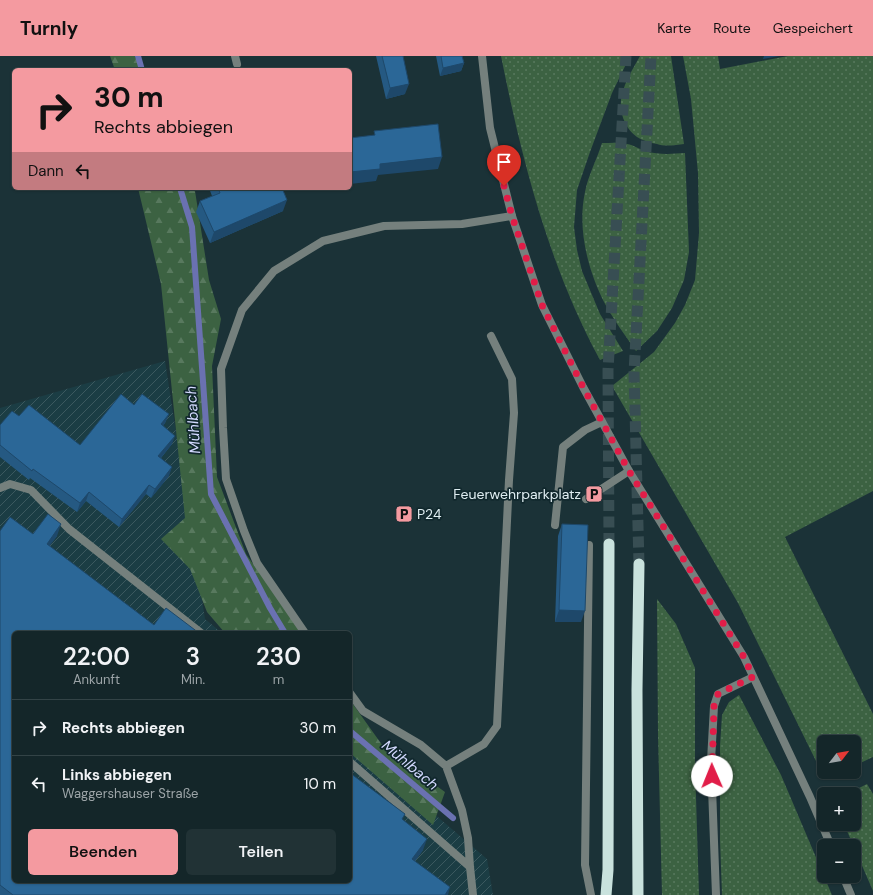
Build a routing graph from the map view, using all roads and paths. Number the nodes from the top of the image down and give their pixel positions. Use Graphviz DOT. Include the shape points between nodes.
graph roads {
  1 [pos="482,56"];
  2 [pos="512,216"];
  3 [pos="491,336"];
  4 [pos="602,422"];
  5 [pos="629,471"];
  6 [pos="0,488"];
  7 [pos="586,499"];
  8 [pos="555,525"];
  9 [pos="609,544"];
  10 [pos="589,545"];
  11 [pos="639,564"];
  12 [pos="197,631"];
  13 [pos="304,631"];
  14 [pos="753,677"];
  15 [pos="352,696"];
  16 [pos="352,764"];
  17 [pos="446,766"];
  18 [pos="827,839"];
  19 [pos="470,866"];
  20 [pos="846,883"];
  21 [pos="473,895"];
  22 [pos="591,895"];
  23 [pos="606,895"];
  24 [pos="638,895"];
  25 [pos="716,895"];
  26 [pos="852,895"];
  1 -- 2 [label="street" via="490,128"];
  2 -- 4 [label="street" via="542,305"];
  2 -- 13 [label="street" via="462,224 384,226 323,241 274,270 242,310 221,369 226,479 257,563"];
  3 -- 17 [label="street" via="512,379 514,413 497,726 484,744"];
  4 -- 5 [label="street"];
  4 -- 8 [label="street" via="585,430 563,447"];
  5 -- 7 [label="street"];
  5 -- 14 [label="street" via="744,657"];
  6 -- 12 [label="street" via="10,484 31,490 69,529"];
  9 -- 23 [label="highway"];
  10 -- 22 [label="street" via="585,864"];
  11 -- 24 [label="highway"];
  14 -- 18 [label="street"];
  14 -- 25 [label="street" via="718,694 714,706 711,761"];
  15 -- 17 [label="street" via="363,711 421,745"];
  16 -- 19 [label="street"];
  17 -- 19 [label="street" via="462,810"];
  19 -- 21 [label="street"];
  20 -- 26 [label="street"];
}
